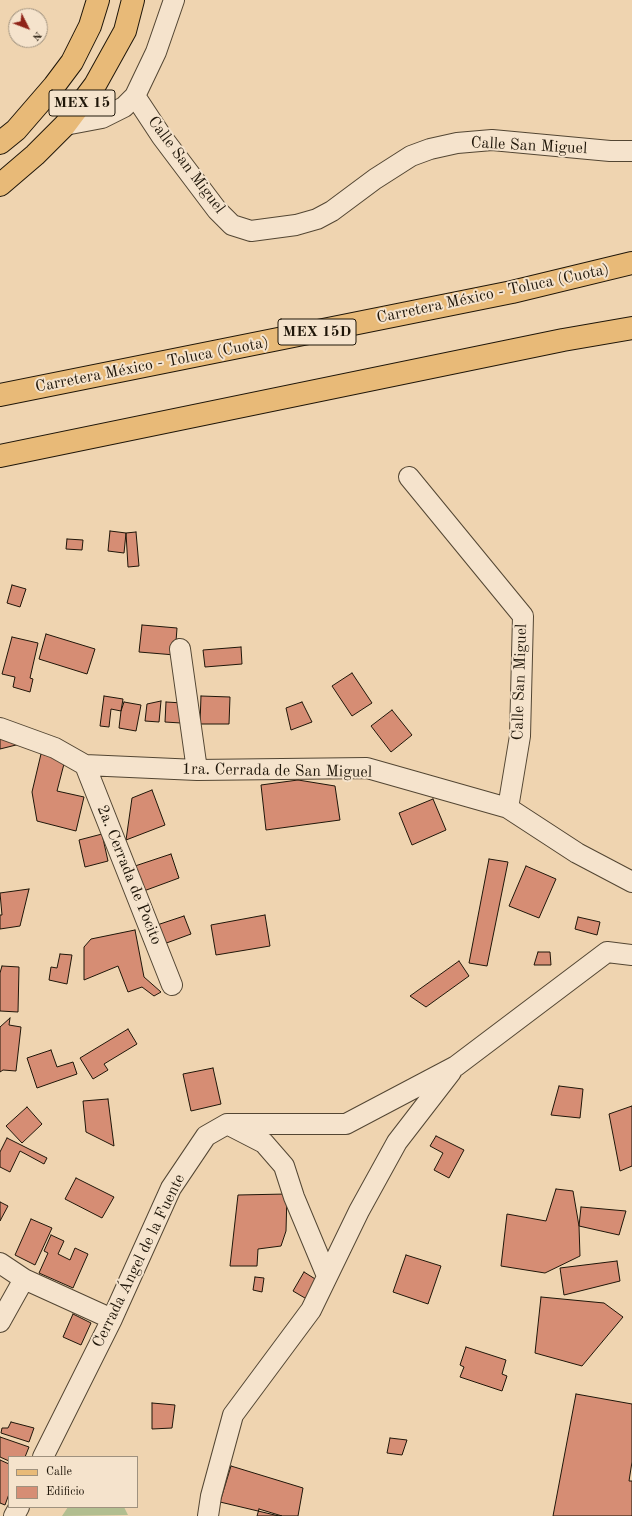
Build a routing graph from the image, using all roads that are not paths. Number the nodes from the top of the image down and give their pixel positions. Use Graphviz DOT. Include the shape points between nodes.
graph roads {
  1 [pos="98,0"];
  2 [pos="133,0"];
  3 [pos="174,0"];
  4 [pos="136,96"];
  5 [pos="65,125"];
  6 [pos="0,143"];
  7 [pos="632,151"];
  8 [pos="0,185"];
  9 [pos="632,263"];
  10 [pos="632,328"];
  11 [pos="0,395"];
  12 [pos="0,456"];
  13 [pos="409,477"];
  14 [pos="180,649"];
  15 [pos="0,728"];
  16 [pos="85,765"];
  17 [pos="197,770"];
  18 [pos="508,808"];
  19 [pos="632,882"];
  20 [pos="632,955"];
  21 [pos="172,985"];
  22 [pos="456,1066"];
  23 [pos="227,1124"];
  24 [pos="0,1263"];
  25 [pos="327,1276"];
  26 [pos="24,1279"];
  27 [pos="112,1319"];
  28 [pos="0,1322"];
  29 [pos="44,1456"];
  30 [pos="208,1516"];
  1 -- 6 [label="main road, MEX 15" via="90,26 72,62 16,130"];
  2 -- 5 [label="main road, MEX 15" via="125,31 118,46 95,85"];
  3 -- 4 [label="street" via="156,52"];
  4 -- 5 [label="street" via="124,107 102,118"];
  4 -- 7 [label="street, Calle San Miguel" via="162,137 216,210 232,225 251,231 296,225 317,219 411,156 457,143 492,140"];
  5 -- 8 [label="main road, MEX 15"];
  9 -- 11 [label="main road, Carretera México - Toluca (Cuota) / MEX 15D" via="512,292"];
  10 -- 12 [label="main road" via="547,343"];
  13 -- 18 [label="street, Calle San Miguel" via="523,616 520,736"];
  14 -- 17 [label="street"];
  15 -- 16 [label="street, 1ra. Cerrada de San Miguel" via="55,748"];
  16 -- 17 [label="street, 1ra. Cerrada de San Miguel"];
  16 -- 21 [label="street, 2a. Cerrada de Pocito"];
  17 -- 18 [label="street, 1ra. Cerrada de San Miguel" via="367,768"];
  18 -- 19 [label="street, 1ra. Cerrada de San Miguel" via="577,853"];
  20 -- 22 [label="street, Cerrada Ángel de la Fuente" via="607,952"];
  22 -- 23 [label="street, Cerrada Ángel de la Fuente" via="346,1124"];
  22 -- 25 [label="street, Cerrada Ángel de la Fuente" via="397,1142"];
  23 -- 25 [label="street" via="264,1143 284,1166"];
  23 -- 27 [label="street, Cerrada Ángel de la Fuente" via="206,1136 171,1188"];
  24 -- 26 [label="street"];
  25 -- 30 [label="street, Cerrada Ángel de la Fuente" via="311,1310 233,1415"];
  26 -- 27 [label="street"];
  26 -- 28 [label="street"];
  27 -- 29 [label="street, Cerrada Ángel de la Fuente"];
}
